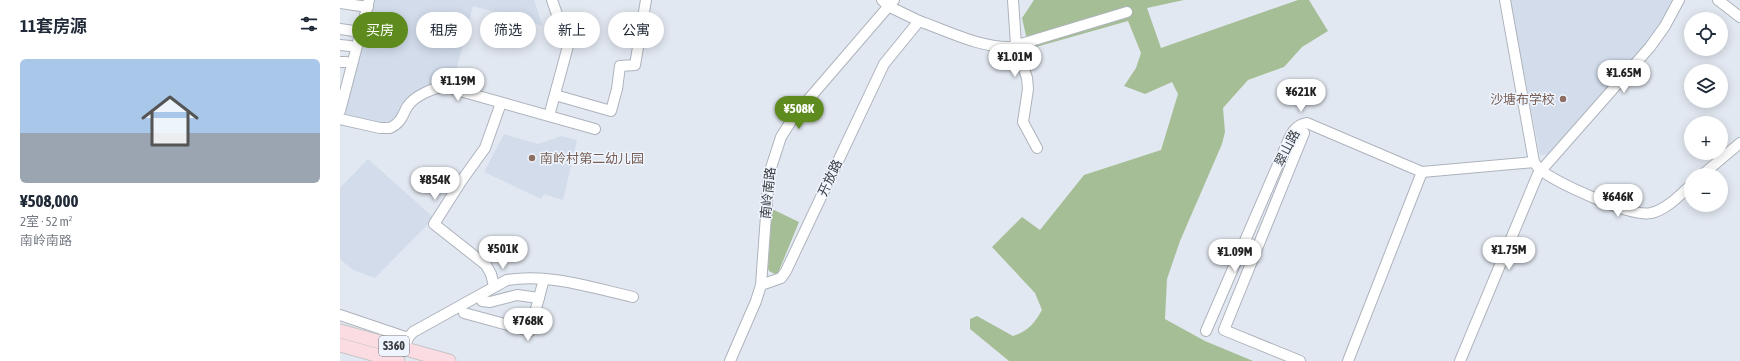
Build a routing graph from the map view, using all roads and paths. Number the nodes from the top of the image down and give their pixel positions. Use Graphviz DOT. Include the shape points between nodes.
graph roads {
  1 [pos="552,0"];
  2 [pos="646,0"];
  3 [pos="1013,0"];
  4 [pos="1505,0"];
  5 [pos="1678,0"];
  6 [pos="1718,0"];
  7 [pos="888,2"];
  8 [pos="340,3"];
  9 [pos="368,3"];
  10 [pos="1127,12"];
  11 [pos="1740,17"];
  12 [pos="919,21"];
  13 [pos="340,29"];
  14 [pos="352,31"];
  15 [pos="340,45"];
  16 [pos="1016,45"];
  17 [pos="350,46"];
  18 [pos="555,95"];
  19 [pos="342,96"];
  20 [pos="501,102"];
  21 [pos="340,111"];
  22 [pos="549,116"];
  23 [pos="340,119"];
  24 [pos="595,129"];
  25 [pos="1304,133"];
  26 [pos="1740,143"];
  27 [pos="1037,148"];
  28 [pos="1534,162"];
  29 [pos="1710,168"];
  30 [pos="1541,170"];
  31 [pos="1422,172"];
  32 [pos="1684,190"];
  33 [pos="544,279"];
  34 [pos="761,285"];
  35 [pos="494,286"];
  36 [pos="633,297"];
  37 [pos="538,298"];
  38 [pos="482,301"];
  39 [pos="464,313"];
  40 [pos="340,314"];
  41 [pos="340,331"];
  42 [pos="1206,331"];
  43 [pos="406,343"];
  44 [pos="340,345"];
  45 [pos="398,361"];
  46 [pos="449,361"];
  47 [pos="730,361"];
  48 [pos="1300,361"];
  49 [pos="1348,361"];
  50 [pos="1460,361"];
  1 -- 18 [label="street" via="568,46"];
  2 -- 18 [label="street" via="635,65 620,66 611,111"];
  3 -- 16 [label="street"];
  4 -- 28 [label="street"];
  5 -- 30 [label="street" via="1665,26 1650,47"];
  6 -- 11 [label="street"];
  7 -- 12 [label="street"];
  7 -- 34 [label="street, 南岭南路" via="795,115 781,137 769,174"];
  8 -- 9 [label="street"];
  9 -- 19 [label="street"];
  10 -- 16 [label="street"];
  12 -- 16 [label="street" via="997,47"];
  12 -- 34 [label="street, 开放路" via="884,64 786,271 781,278"];
  13 -- 14 [label="street"];
  15 -- 17 [label="street"];
  16 -- 27 [label="street" via="1027,78 1023,122"];
  18 -- 22 [label="street"];
  19 -- 21 [label="street"];
  20 -- 22 [label="street"];
  20 -- 23 [label="street" via="438,87 413,100 401,120 390,128"];
  20 -- 35 [label="street" via="485,148 434,224 486,265"];
  22 -- 24 [label="street"];
  25 -- 48 [label="street" via="1224,330"];
  26 -- 29 [label="street"];
  28 -- 30 [label="street"];
  28 -- 31 [label="street, 翠山路"];
  30 -- 32 [label="street" via="1576,189 1634,212 1650,214"];
  30 -- 50 [label="street"];
  31 -- 42 [label="street, 翠山路" via="1308,123 1300,124 1283,153"];
  31 -- 49 [label="street"];
  33 -- 35 [label="street" via="507,280"];
  33 -- 36 [label="street"];
  33 -- 37 [label="street"];
  34 -- 47 [label="street"];
  35 -- 43 [label="street" via="413,332"];
  37 -- 38 [label="street" via="524,295 508,301"];
  37 -- 39 [label="street" via="530,331 474,319"];
  40 -- 43 [label="street"];
  41 -- 43 [label="main road, S360"];
  43 -- 46 [label="main road, S360"];
  44 -- 45 [label="main road, S360"];
}
